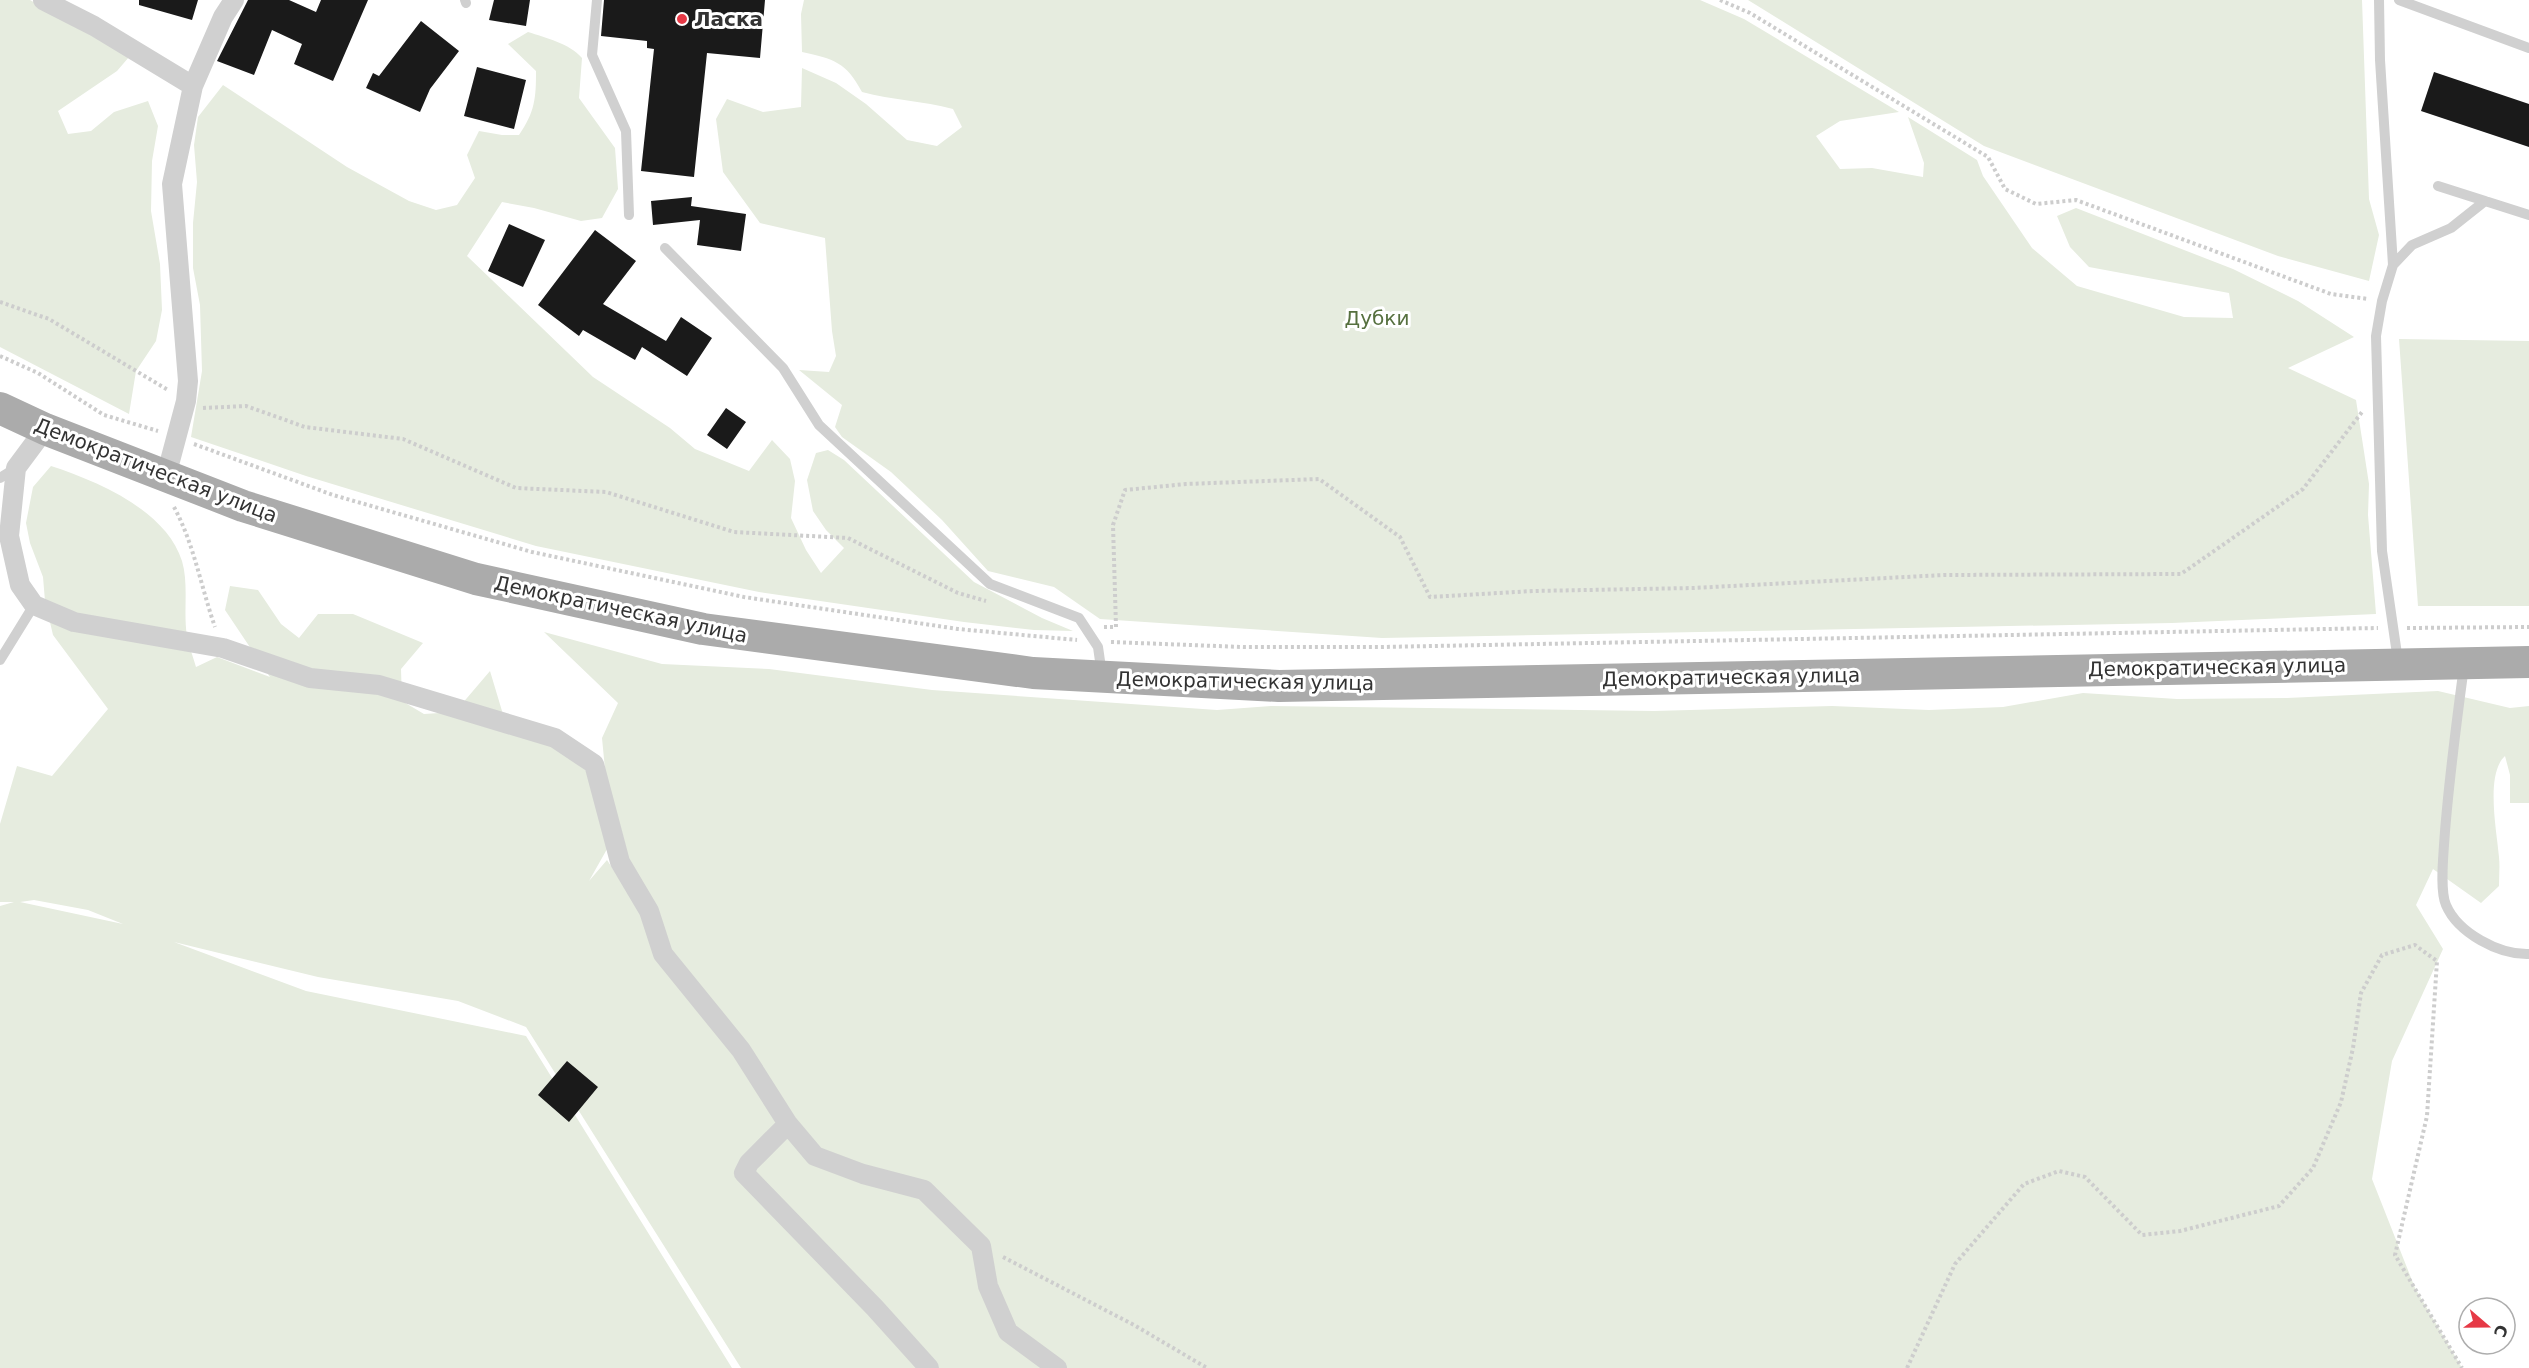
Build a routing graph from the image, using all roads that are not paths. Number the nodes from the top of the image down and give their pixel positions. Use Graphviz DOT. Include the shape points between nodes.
graph roads {
  1 [pos="42,0"];
  2 [pos="234,0"];
  3 [pos="597,0"];
  4 [pos="2379,0"];
  5 [pos="2399,0"];
  6 [pos="2413,3"];
  7 [pos="2528,46"];
  8 [pos="193,86"];
  9 [pos="2438,186"];
  10 [pos="2485,201"];
  11 [pos="629,215"];
  12 [pos="2529,215"];
  13 [pos="665,248"];
  14 [pos="2394,265"];
  15 [pos="0,408"];
  16 [pos="45,429"];
  17 [pos="8,473"];
  18 [pos="169,490"];
  19 [pos="34,605"];
  20 [pos="0,660"];
  21 [pos="2529,662"];
  22 [pos="2464,663"];
  23 [pos="2398,664"];
  24 [pos="1102,678"];
  25 [pos="2529,954"];
  26 [pos="788,1124"];
  27 [pos="929,1368"];
  28 [pos="1056,1368"];
  1 -- 8 [label="street" via="94,26"];
  2 -- 8 [label="street"];
  3 -- 11 [label="lane" via="592,55 626,131"];
  4 -- 14 [label="lane"];
  5 -- 6 [label="lane"];
  6 -- 7 [label="lane"];
  8 -- 18 [label="street" via="172,184 188,381"];
  9 -- 10 [label="lane"];
  10 -- 12 [label="lane"];
  10 -- 14 [label="lane" via="2451,228 2412,245"];
  13 -- 24 [label="lane" via="783,368 819,425 990,584 1078,618 1098,647"];
  14 -- 23 [label="lane" via="2376,336 2382,551"];
  15 -- 16 [label="main road, Демократическая улица"];
  16 -- 17 [label="street"];
  16 -- 18 [label="main road, Демократическая улица"];
  17 -- 19 [label="street" via="9,536 20,585"];
  18 -- 24 [label="main road, Демократическая улица" via="243,506 476,579 703,629 1033,673"];
  19 -- 20 [label="lane"];
  19 -- 26 [label="street" via="74,622 223,648 310,678 379,685 555,738 594,764 620,862 649,911 663,954 741,1050"];
  21 -- 22 [label="main road, Демократическая улица"];
  22 -- 23 [label="main road, Демократическая улица"];
  22 -- 25 [label="lane" via="2448,781 2445,904 2463,930 2484,942"];
  23 -- 24 [label="main road, Демократическая улица" via="1279,686"];
  26 -- 27 [label="street" via="744,1173"];
  26 -- 28 [label="street" via="815,1156 924,1190 981,1246 988,1286 1008,1332"];
}
